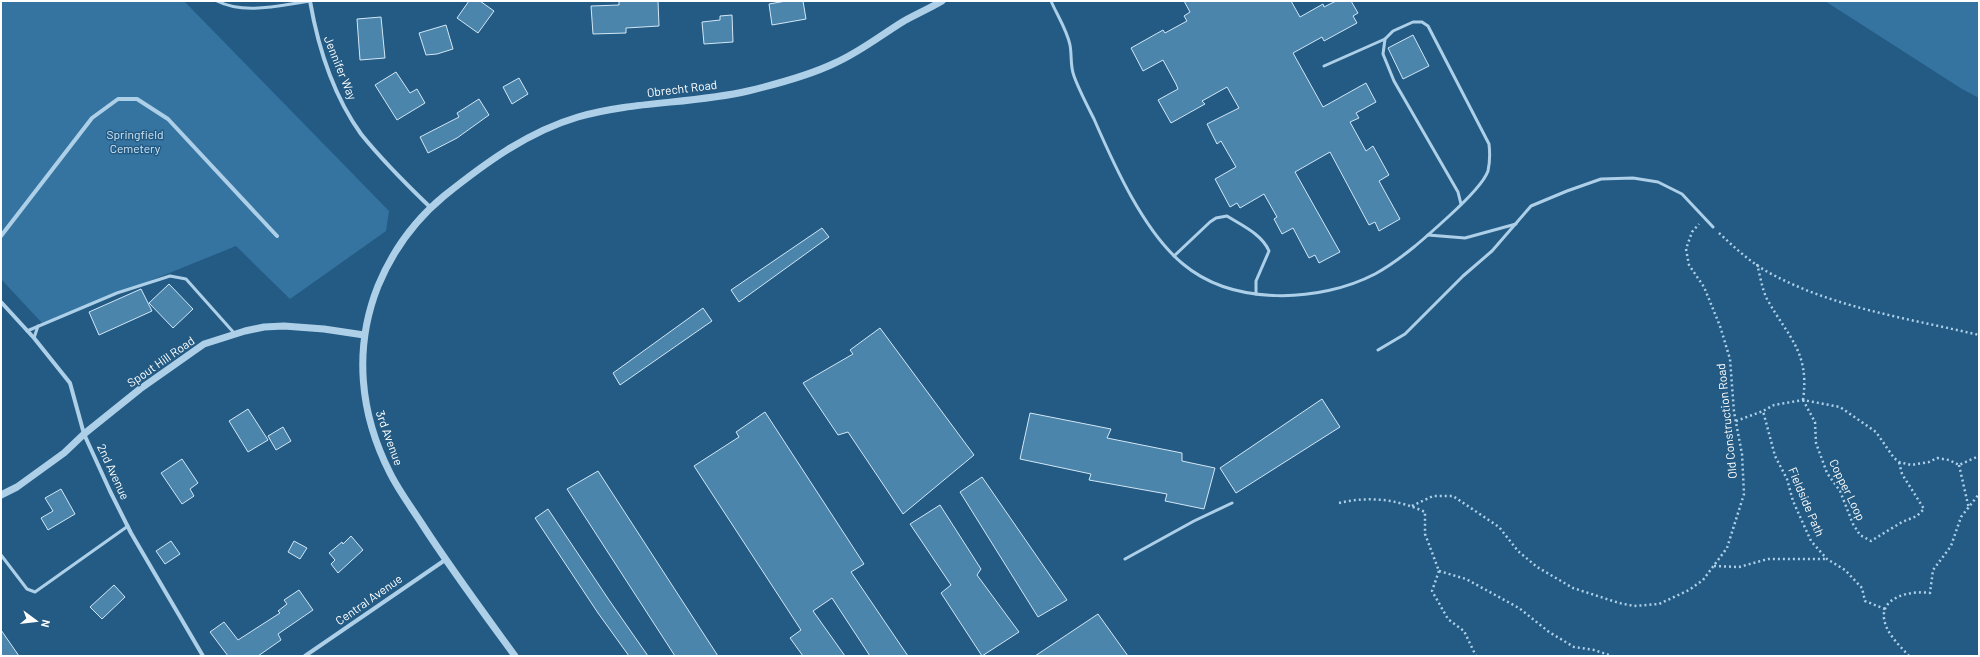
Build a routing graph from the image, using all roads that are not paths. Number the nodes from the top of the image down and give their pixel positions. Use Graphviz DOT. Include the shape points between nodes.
graph roads {
  1 [pos="216,1"];
  2 [pos="310,1"];
  3 [pos="942,1"];
  4 [pos="1051,1"];
  5 [pos="1384,38"];
  6 [pos="1324,66"];
  7 [pos="1461,204"];
  8 [pos="430,207"];
  9 [pos="1516,224"];
  10 [pos="1713,227"];
  11 [pos="3,230"];
  12 [pos="1428,235"];
  13 [pos="1,236"];
  14 [pos="277,236"];
  15 [pos="1174,256"];
  16 [pos="1256,294"];
  17 [pos="1,302"];
  18 [pos="38,326"];
  19 [pos="27,331"];
  20 [pos="235,334"];
  21 [pos="364,335"];
  22 [pos="34,338"];
  23 [pos="1378,350"];
  24 [pos="84,434"];
  25 [pos="1,495"];
  26 [pos="1232,503"];
  27 [pos="128,526"];
  28 [pos="1,555"];
  29 [pos="1125,559"];
  30 [pos="445,560"];
  31 [pos="203,656"];
  32 [pos="305,656"];
  33 [pos="515,656"];
  1 -- 2 [label="lane" via="233,7 247,8"];
  2 -- 8 [label="street, Jennifer Way" via="315,33 342,103 361,133 384,161"];
  3 -- 8 [label="street, Obrecht Road" via="838,62 817,71 747,91 605,110 575,117 507,149"];
  4 -- 15 [label="lane" via="1070,44 1073,74 1106,148 1141,212"];
  5 -- 6 [label="lane"];
  5 -- 7 [label="lane" via="1383,54 1394,81 1458,192"];
  5 -- 7 [label="lane" via="1413,22 1422,22 1428,26 1489,144 1487,171"];
  7 -- 12 [label="lane"];
  8 -- 21 [label="street, 3rd Avenue" via="402,242 383,273"];
  9 -- 10 [label="lane" via="1531,206 1566,191 1601,179 1633,178 1658,182 1682,194"];
  9 -- 12 [label="lane" via="1464,238"];
  9 -- 23 [label="lane" via="1492,251 1405,334"];
  11 -- 13 [label="street"];
  11 -- 14 [label="street" via="92,118 118,99 137,99 168,119"];
  12 -- 16 [label="lane" via="1405,255 1374,274 1342,287 1308,294"];
  15 -- 16 [label="lane" via="1183,265 1207,279 1241,292"];
  15 -- 16 [label="lane" via="1210,222 1227,216 1267,245 1269,251 1256,281"];
  17 -- 19 [label="street, 2nd Avenue"];
  18 -- 19 [label="lane"];
  18 -- 20 [label="lane" via="117,293 170,276 186,279"];
  18 -- 22 [label="lane"];
  19 -- 22 [label="street, 2nd Avenue"];
  20 -- 21 [label="street, Spout Hill Road" via="264,327 284,326"];
  20 -- 24 [label="street, Spout Hill Road" via="204,344 140,389"];
  21 -- 30 [label="street, 3rd Avenue" via="362,386 369,420 380,451 391,475"];
  22 -- 24 [label="street, 2nd Avenue" via="70,383"];
  24 -- 25 [label="street, Spout Hill Road" via="64,453 17,487"];
  24 -- 27 [label="street, 2nd Avenue"];
  26 -- 29 [label="lane"];
  27 -- 28 [label="lane" via="35,592 27,590"];
  27 -- 31 [label="street, 2nd Avenue"];
  30 -- 32 [label="street, Central Avenue"];
  30 -- 33 [label="street, 3rd Avenue"];
}
